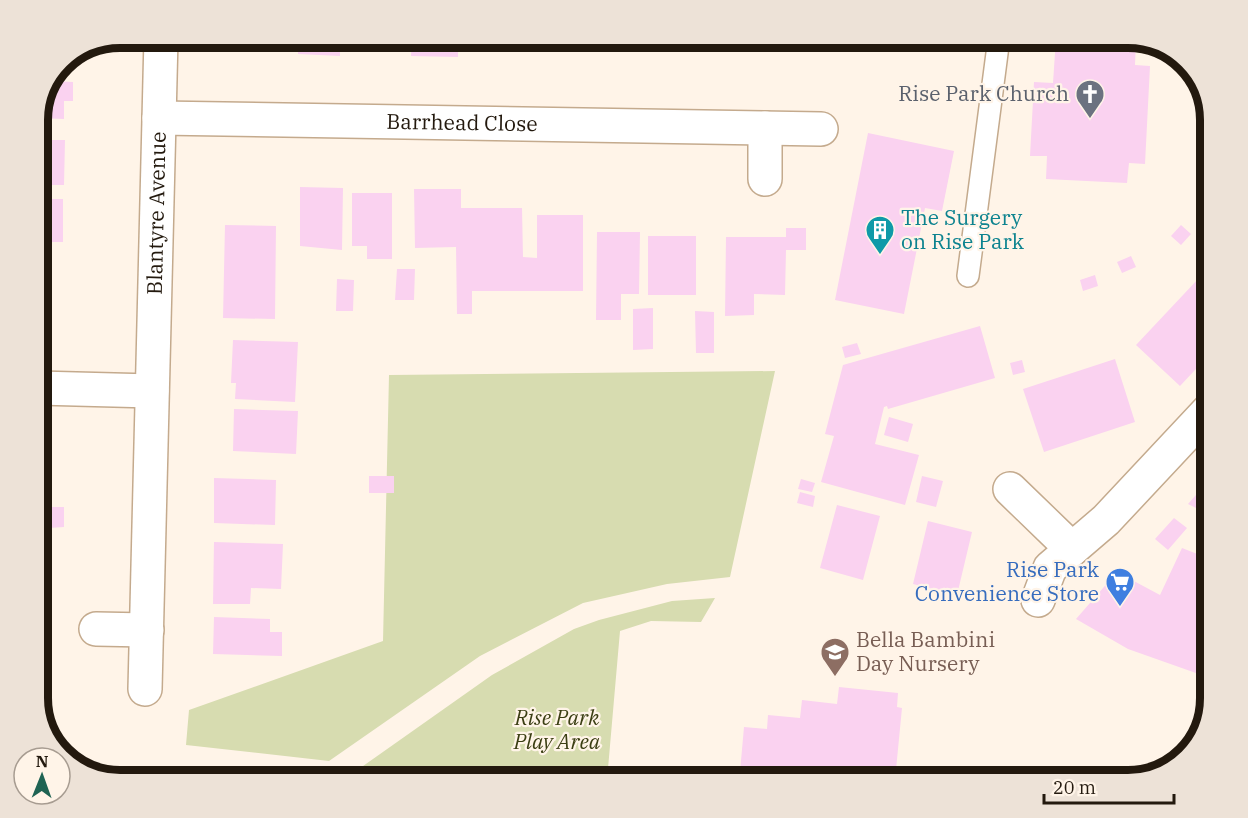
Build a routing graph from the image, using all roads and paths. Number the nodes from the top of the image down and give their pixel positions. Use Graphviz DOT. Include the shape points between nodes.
graph roads {
  1 [pos="161,48"];
  2 [pos="998,48"];
  3 [pos="159,118"];
  4 [pos="765,128"];
  5 [pos="822,129"];
  6 [pos="765,179"];
  7 [pos="968,276"];
  8 [pos="48,388"];
  9 [pos="152,391"];
  10 [pos="1200,420"];
  11 [pos="1010,489"];
  12 [pos="1072,549"];
  13 [pos="1038,600"];
  14 [pos="96,629"];
  15 [pos="147,630"];
  16 [pos="145,689"];
  1 -- 3 [label="street, Blantyre Avenue"];
  2 -- 7 [label="lane"];
  3 -- 4 [label="street, Barrhead Close"];
  3 -- 9 [label="street, Blantyre Avenue"];
  4 -- 5 [label="street, Barrhead Close"];
  4 -- 6 [label="street"];
  8 -- 9 [label="street"];
  9 -- 15 [label="street, Blantyre Avenue"];
  10 -- 12 [label="street" via="1106,520"];
  11 -- 12 [label="street"];
  12 -- 13 [label="street" via="1050,568"];
  14 -- 15 [label="street"];
  15 -- 16 [label="street, Blantyre Avenue"];
}
